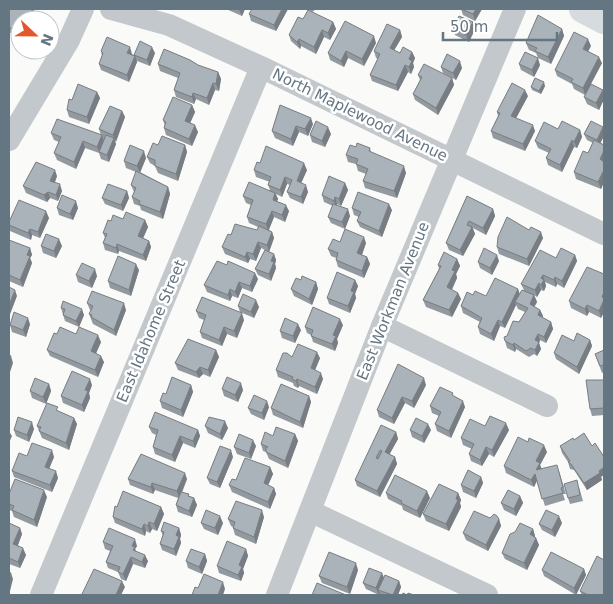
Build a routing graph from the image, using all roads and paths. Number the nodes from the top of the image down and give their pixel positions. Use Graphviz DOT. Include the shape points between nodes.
graph roads {
  1 [pos="83,9"];
  2 [pos="111,9"];
  3 [pos="515,9"];
  4 [pos="582,9"];
  5 [pos="604,20"];
  6 [pos="261,67"];
  7 [pos="9,140"];
  8 [pos="450,160"];
  9 [pos="604,234"];
  10 [pos="382,326"];
  11 [pos="548,406"];
  12 [pos="310,511"];
  13 [pos="483,594"];
  14 [pos="41,595"];
  15 [pos="277,595"];
  1 -- 7 [label="street" via="69,40"];
  2 -- 6 [label="street, North Maplewood Avenue" via="169,25"];
  3 -- 8 [label="street, East Workman Avenue"];
  4 -- 5 [label="main road"];
  6 -- 8 [label="street, North Maplewood Avenue"];
  6 -- 14 [label="street, East Idahome Street"];
  8 -- 9 [label="street, North Maplewood Avenue"];
  8 -- 10 [label="street, East Workman Avenue"];
  10 -- 11 [label="street"];
  10 -- 12 [label="street, East Workman Avenue"];
  12 -- 13 [label="street"];
  12 -- 15 [label="street, East Workman Avenue"];
}
